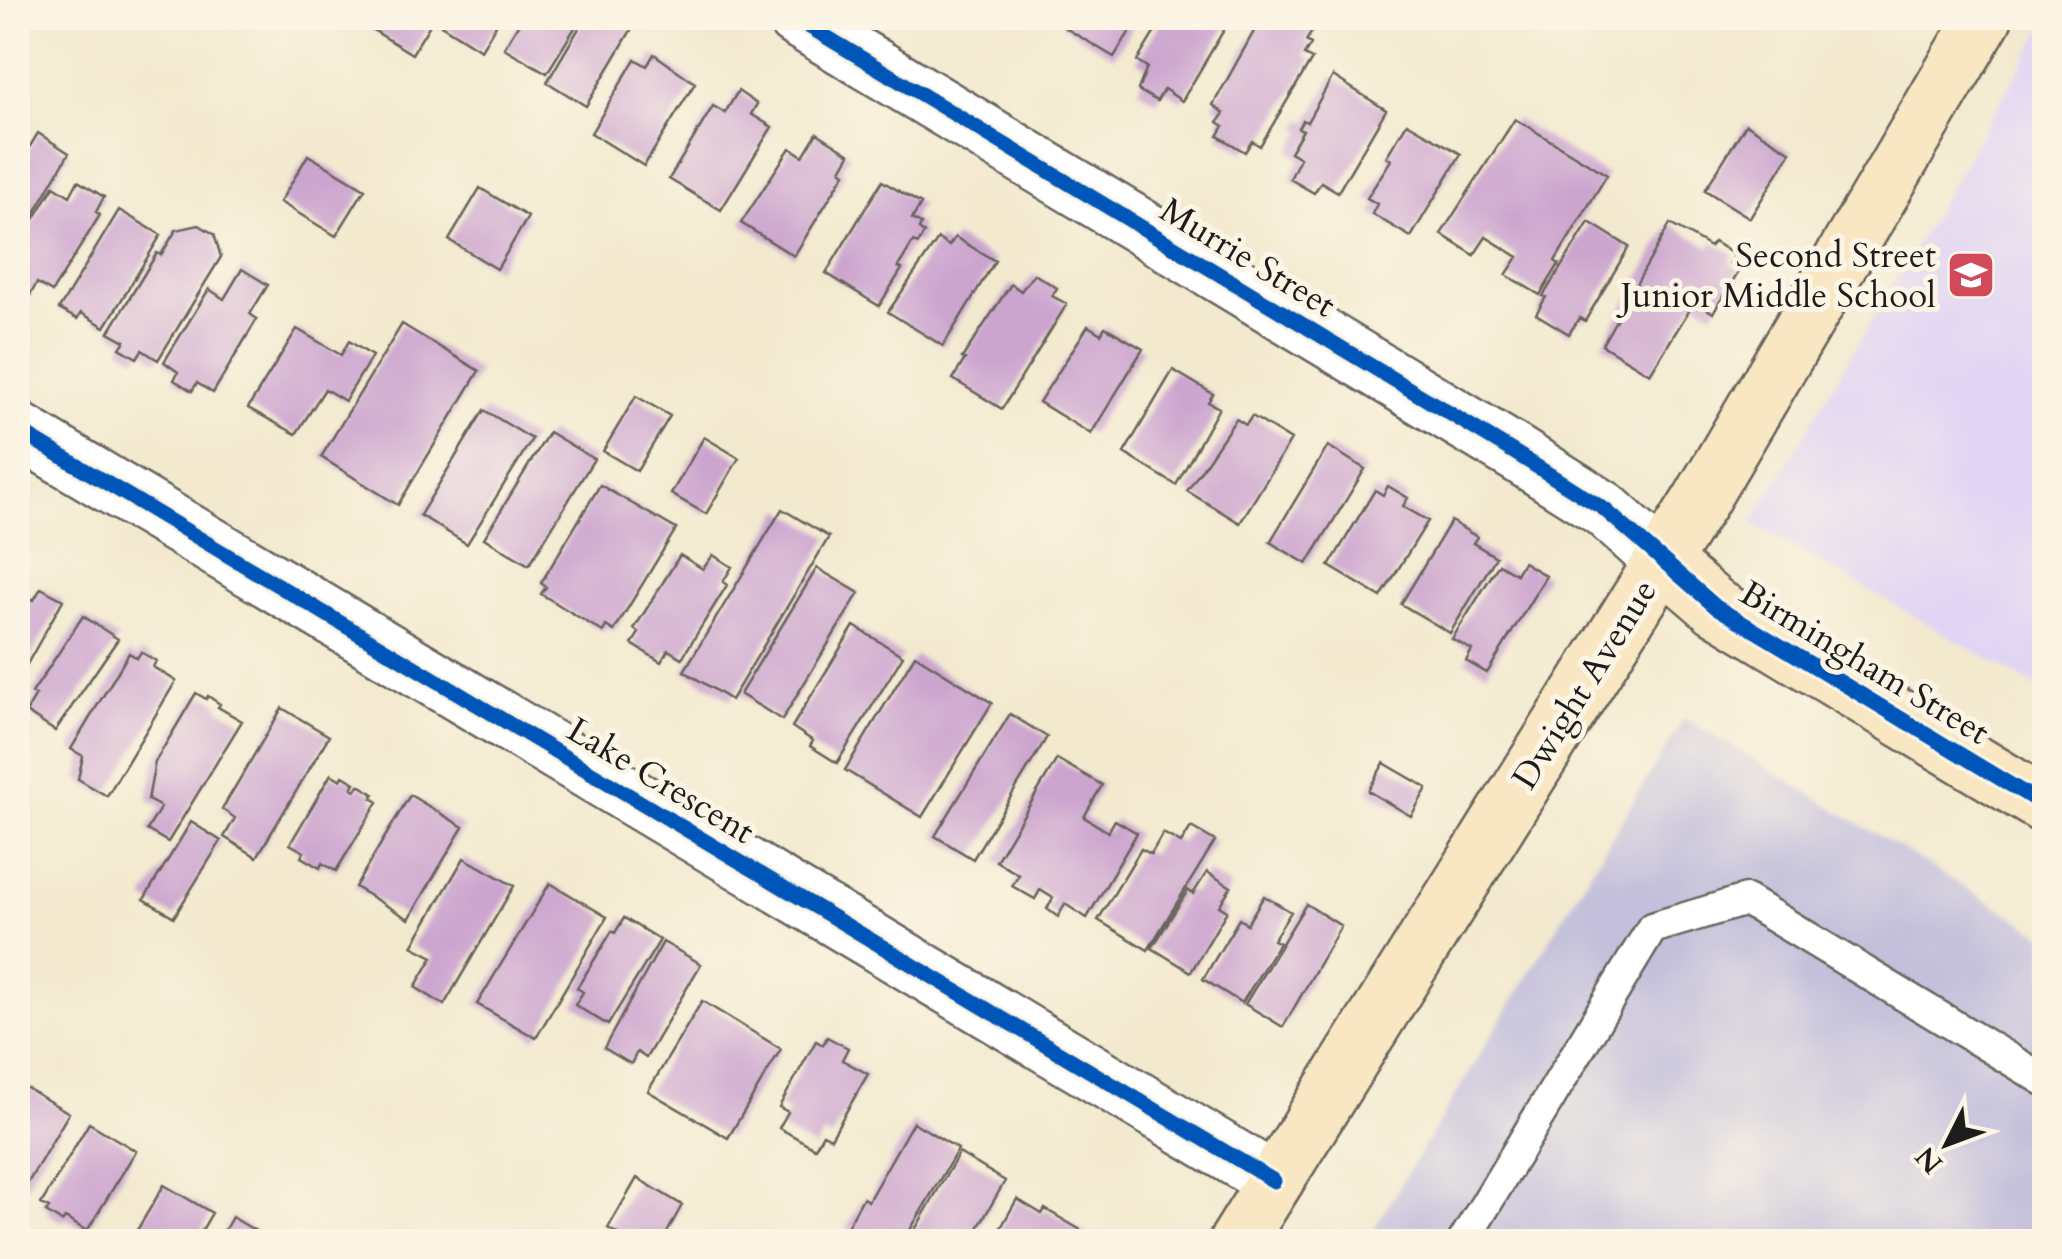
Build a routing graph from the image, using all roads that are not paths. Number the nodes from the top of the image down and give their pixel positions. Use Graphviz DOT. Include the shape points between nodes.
graph roads {
  1 [pos="794,18"];
  2 [pos="1984,18"];
  3 [pos="18,430"];
  4 [pos="1662,561"];
  5 [pos="2044,805"];
  6 [pos="2044,1080"];
  7 [pos="1274,1181"];
  8 [pos="1237,1242"];
  9 [pos="1463,1242"];
  1 -- 4 [label="street, Murrie Street" via="1517,454 1604,509"];
  2 -- 4 [label="street, Dwight Avenue"];
  3 -- 7 [label="street, Lake Crescent"];
  4 -- 5 [label="street, Birmingham Street" via="1716,607"];
  4 -- 7 [label="street, Dwight Avenue"];
  6 -- 9 [label="lane" via="1746,900 1652,928"];
  7 -- 8 [label="street, Dwight Avenue"];
}
